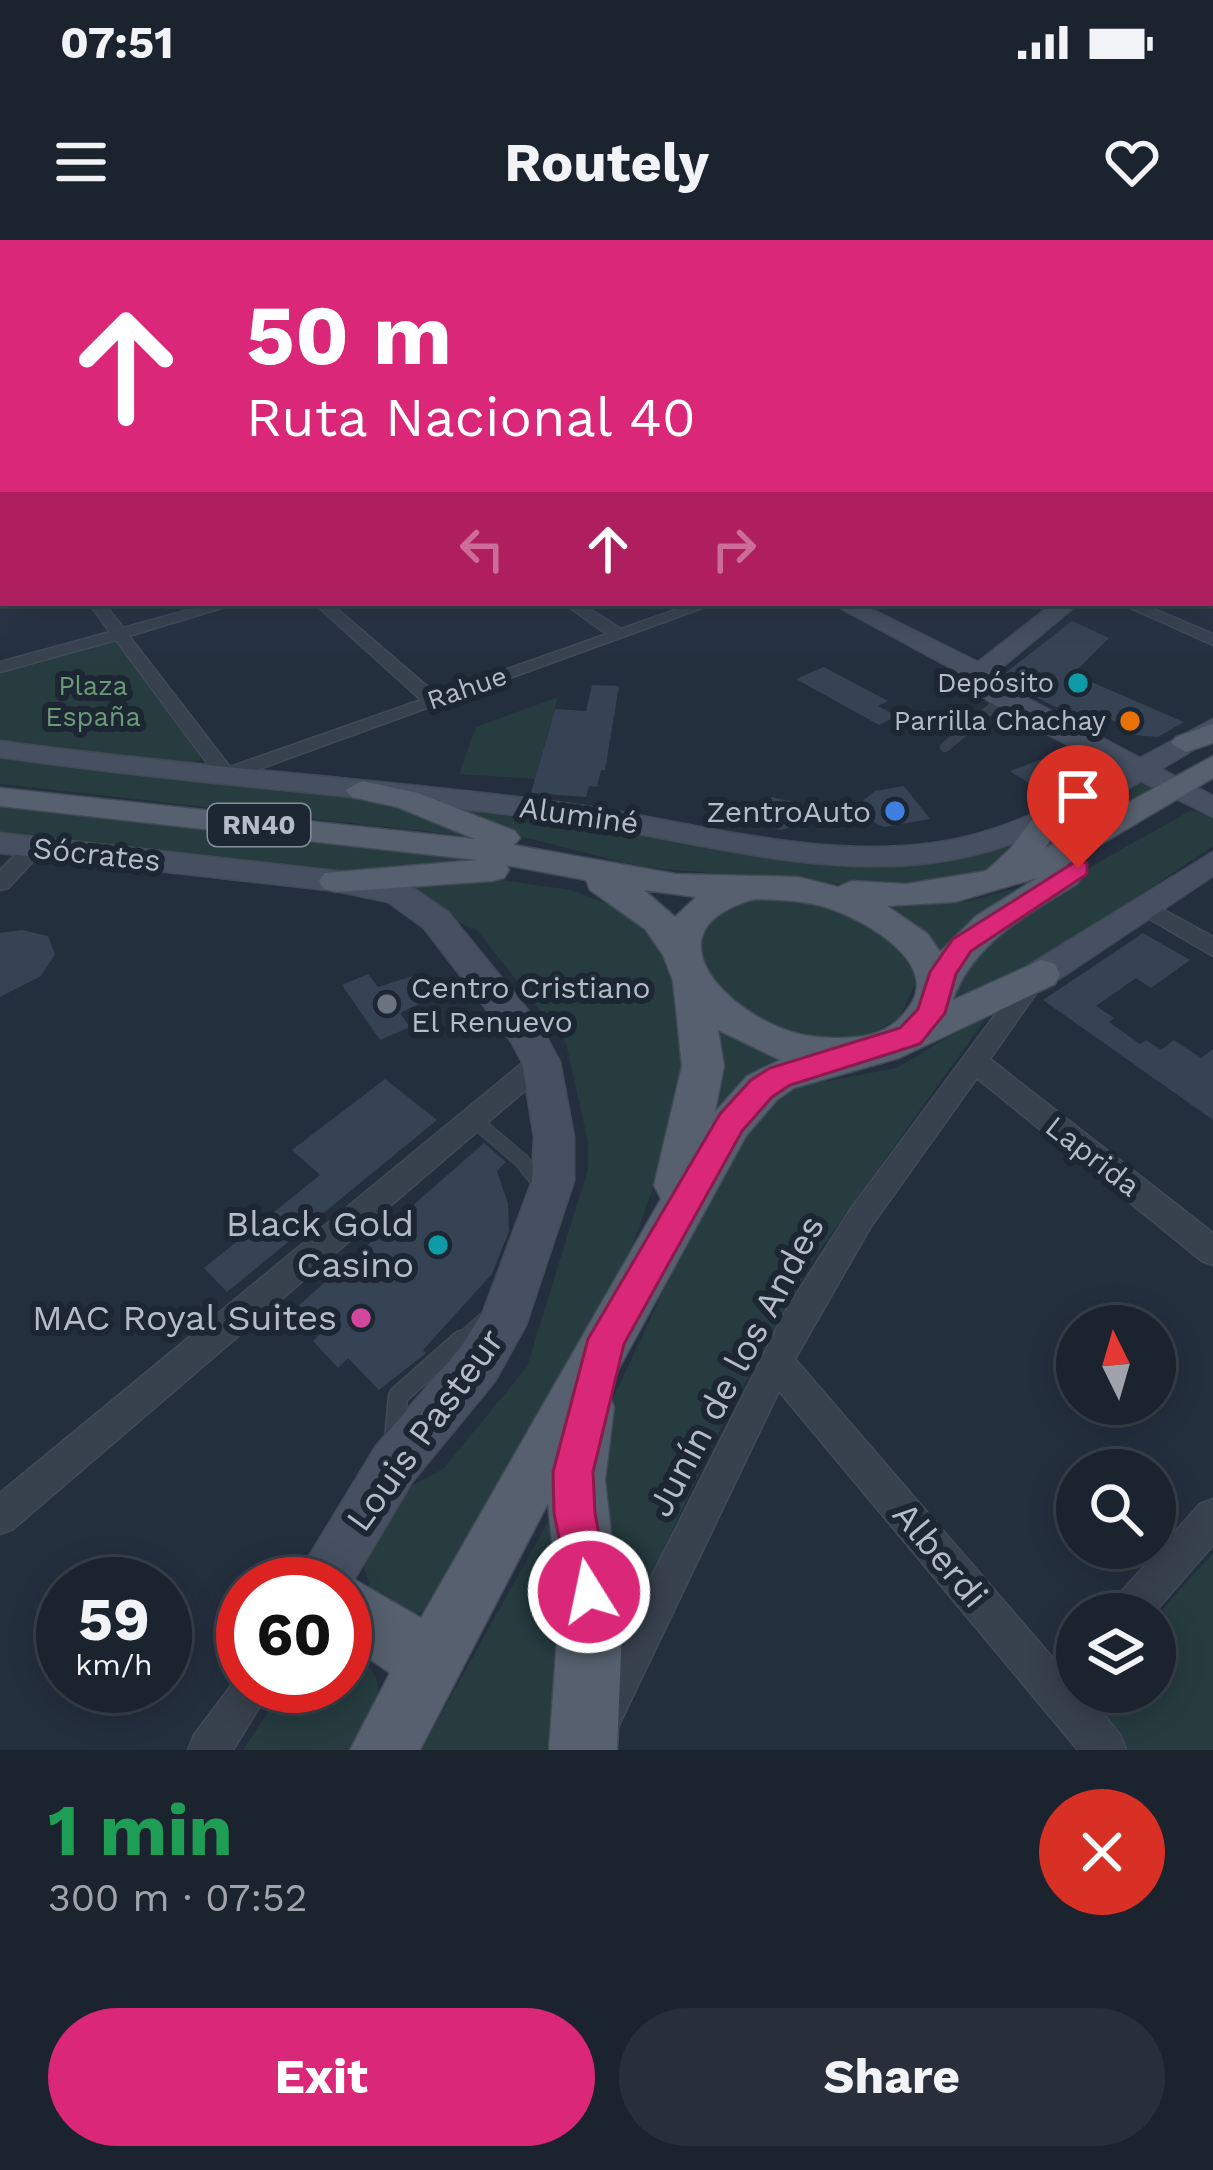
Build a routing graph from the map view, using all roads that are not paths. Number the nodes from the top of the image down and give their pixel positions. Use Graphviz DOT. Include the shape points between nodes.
graph roads {
  1 [pos="98,606"];
  2 [pos="220,606"];
  3 [pos="324,606"];
  4 [pos="575,606"];
  5 [pos="700,606"];
  6 [pos="820,606"];
  7 [pos="848,606"];
  8 [pos="1064,606"];
  9 [pos="1143,606"];
  10 [pos="120,634"];
  11 [pos="619,634"];
  12 [pos="1213,640"];
  13 [pos="0,667"];
  14 [pos="973,678"];
  15 [pos="1004,698"];
  16 [pos="432,700"];
  17 [pos="1204,734"];
  18 [pos="945,747"];
  19 [pos="0,749"];
  20 [pos="1213,765"];
  21 [pos="1141,769"];
  22 [pos="226,776"];
  23 [pos="362,790"];
  24 [pos="1199,794"];
  25 [pos="0,796"];
  26 [pos="1054,812"];
  27 [pos="0,843"];
  28 [pos="34,848"];
  29 [pos="517,854"];
  30 [pos="1213,862"];
  31 [pos="611,871"];
  32 [pos="336,881"];
  33 [pos="0,883"];
  34 [pos="757,886"];
  35 [pos="989,886"];
  36 [pos="817,889"];
  37 [pos="635,901"];
  38 [pos="1144,906"];
  39 [pos="1213,948"];
  40 [pos="684,963"];
  41 [pos="1041,974"];
  42 [pos="934,996"];
  43 [pos="910,1036"];
  44 [pos="857,1054"];
  45 [pos="973,1060"];
  46 [pos="541,1062"];
  47 [pos="473,1119"];
  48 [pos="549,1196"];
  49 [pos="1213,1251"];
  50 [pos="656,1253"];
  51 [pos="607,1339"];
  52 [pos="775,1361"];
  53 [pos="0,1516"];
  54 [pos="1213,1517"];
  55 [pos="337,1557"];
  56 [pos="1146,1593"];
  57 [pos="372,1623"];
  58 [pos="433,1664"];
  59 [pos="1056,1671"];
  60 [pos="234,1713"];
  61 [pos="1084,1713"];
  62 [pos="209,1750"];
  63 [pos="384,1750"];
  64 [pos="584,1750"];
  65 [pos="1105,1750"];
  1 -- 10 [label="street"];
  2 -- 10 [label="street"];
  3 -- 16 [label="street"];
  4 -- 11 [label="street"];
  5 -- 11 [label="street, Rahue"];
  6 -- 14 [label="street" via="952,676"];
  7 -- 14 [label="street" via="972,669"];
  8 -- 14 [label="street"];
  9 -- 12 [label="street"];
  10 -- 13 [label="street"];
  10 -- 22 [label="street"];
  11 -- 16 [label="street, Rahue"];
  14 -- 15 [label="street"];
  15 -- 18 [label="lane"];
  15 -- 21 [label="street"];
  16 -- 22 [label="street, Rahue"];
  17 -- 21 [label="street, Aluminé"];
  19 -- 22 [label="street, Aluminé"];
  20 -- 24 [label="main road"];
  21 -- 24 [label="street"];
  21 -- 26 [label="street, Aluminé"];
  22 -- 23 [label="street, Aluminé"];
  23 -- 26 [label="street, Aluminé" via="850,856 956,849"];
  23 -- 31 [label="main road"];
  24 -- 35 [label="main road"];
  24 -- 42 [label="main road" via="977,932 951,958"];
  25 -- 29 [label="main road, RN40"];
  26 -- 35 [label="main road"];
  27 -- 28 [label="street, Sócrates"];
  28 -- 32 [label="street, Sócrates"];
  28 -- 33 [label="street"];
  29 -- 31 [label="main road, RN40"];
  29 -- 37 [label="main road, RN40" via="574,870"];
  30 -- 38 [label="street, Junín de los Andes"];
  31 -- 34 [label="main road, RN40" via="676,885"];
  32 -- 37 [label="main road" via="498,870"];
  32 -- 46 [label="street, Louis Pasteur" via="398,893 427,909"];
  34 -- 36 [label="main road, RN40"];
  34 -- 40 [label="main road, RN40" via="702,908 686,929"];
  35 -- 36 [label="main road" via="917,897"];
  36 -- 42 [label="main road, RN40" via="856,902 907,935 928,963"];
  37 -- 40 [label="main road, RN40" via="665,924"];
  38 -- 39 [label="street"];
  38 -- 41 [label="street, Junín de los Andes"];
  40 -- 44 [label="main road, RN40" via="708,1004 748,1031 801,1050"];
  40 -- 50 [label="main road, RN40" via="702,1041 701,1091"];
  41 -- 43 [label="main road"];
  41 -- 45 [label="street, Junín de los Andes"];
  42 -- 43 [label="main road" via="931,1013"];
  43 -- 44 [label="main road, RN40"];
  44 -- 50 [label="main road, RN40" via="780,1076 745,1105"];
  45 -- 49 [label="street, Laprida"];
  45 -- 52 [label="street, Junín de los Andes" via="860,1219"];
  46 -- 47 [label="street"];
  46 -- 48 [label="street, Louis Pasteur" via="555,1151"];
  47 -- 48 [label="lane"];
  47 -- 53 [label="street"];
  48 -- 55 [label="street, Louis Pasteur" via="488,1351 394,1464"];
  50 -- 51 [label="main road, RN40"];
  51 -- 58 [label="main road, RN40"];
  51 -- 64 [label="main road" via="573,1472 589,1592"];
  52 -- 59 [label="street, Alberdi"];
  52 -- 64 [label="street, Junín de los Andes"];
  54 -- 56 [label="street"];
  57 -- 58 [label="main road"];
  58 -- 63 [label="main road, RN40"];
  60 -- 62 [label="street"];
  61 -- 65 [label="street, Alberdi"];
}
